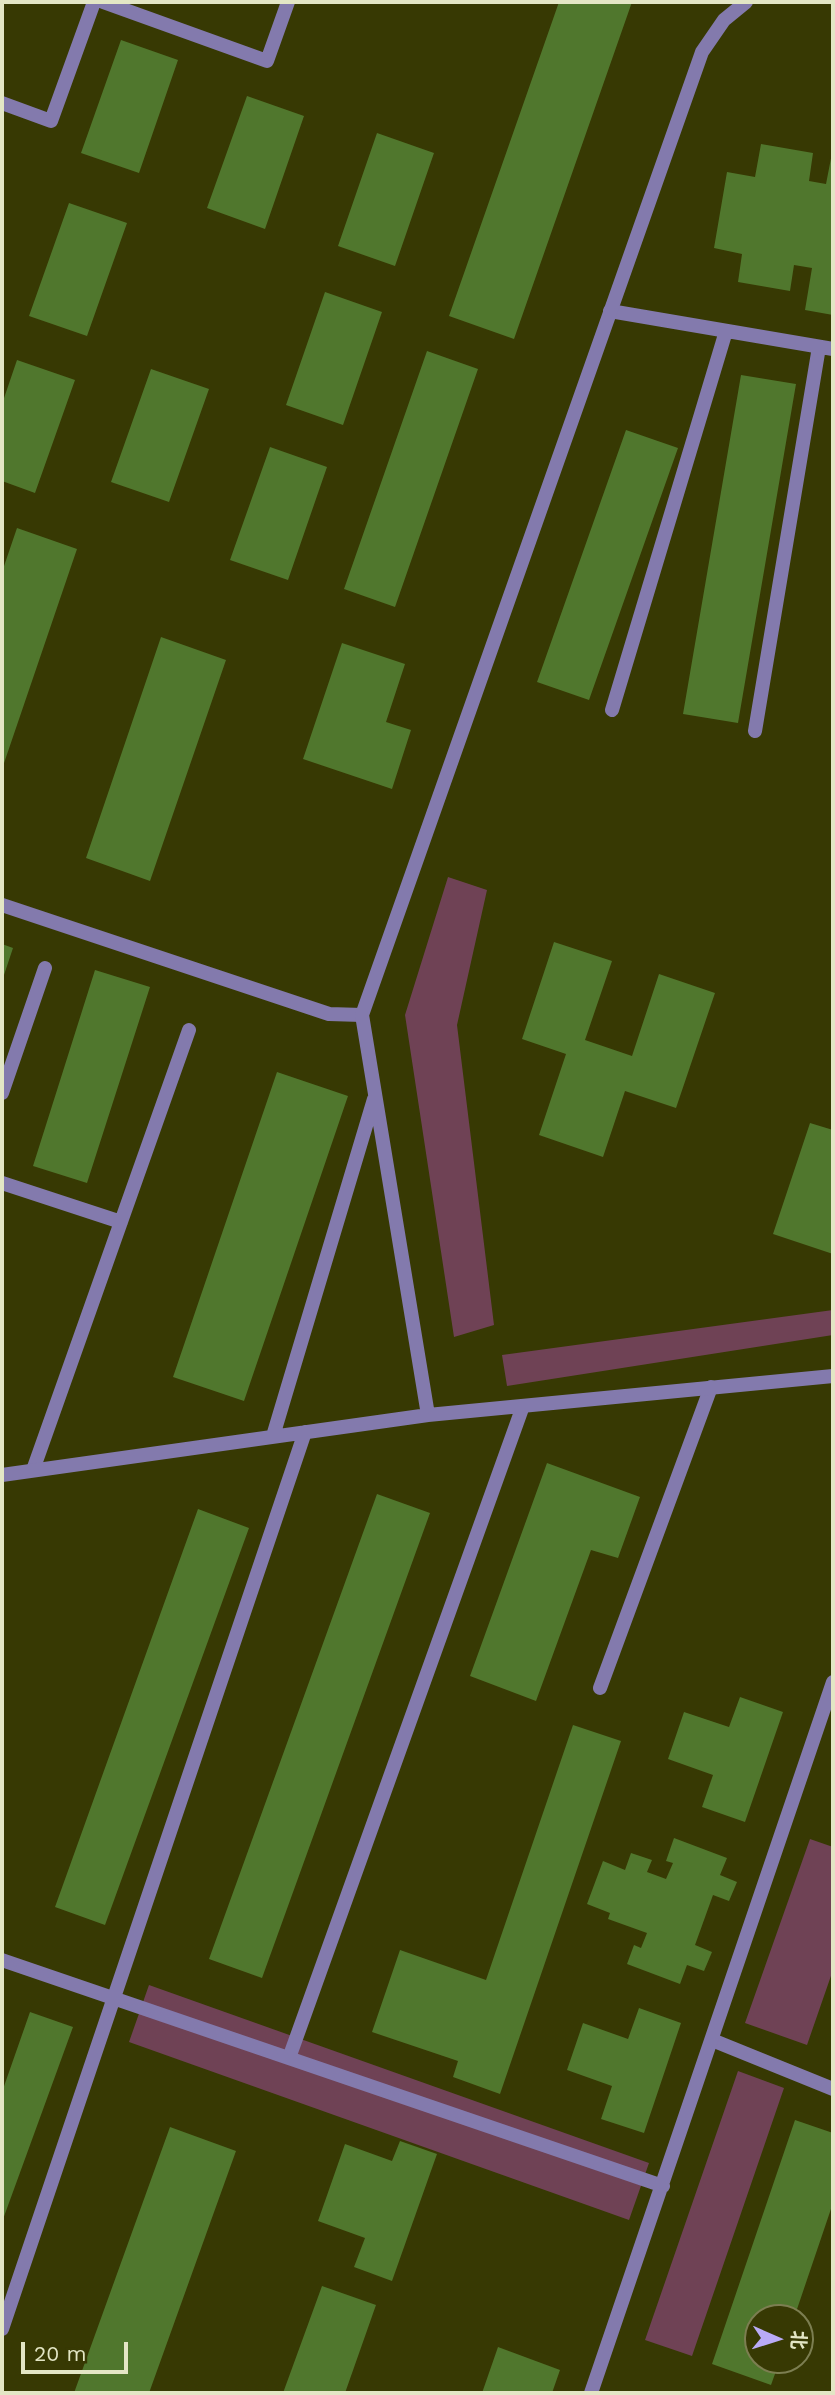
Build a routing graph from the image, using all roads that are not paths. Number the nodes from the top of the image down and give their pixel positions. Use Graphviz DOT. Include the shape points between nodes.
graph roads {
  1 [pos="94,2"];
  2 [pos="103,2"];
  3 [pos="288,2"];
  4 [pos="746,2"];
  5 [pos="2,103"];
  6 [pos="610,311"];
  7 [pos="726,331"];
  8 [pos="826,348"];
  9 [pos="612,710"];
  10 [pos="755,731"];
  11 [pos="2,905"];
  12 [pos="45,968"];
  13 [pos="362,1015"];
  14 [pos="189,1030"];
  15 [pos="2,1093"];
  16 [pos="375,1094"];
  17 [pos="2,1183"];
  18 [pos="121,1222"];
  19 [pos="833,1376"];
  20 [pos="710,1387"];
  21 [pos="523,1406"];
  22 [pos="428,1415"];
  23 [pos="305,1432"];
  24 [pos="273,1436"];
  25 [pos="33,1470"];
  26 [pos="2,1475"];
  27 [pos="833,1682"];
  28 [pos="600,1688"];
  29 [pos="2,1959"];
  30 [pos="114,1998"];
  31 [pos="712,2040"];
  32 [pos="289,2058"];
  33 [pos="833,2089"];
  34 [pos="663,2186"];
  35 [pos="7,2294"];
  36 [pos="2,2329"];
  37 [pos="592,2393"];
  1 -- 5 [label="street" via="51,121"];
  2 -- 3 [label="street" via="267,61"];
  4 -- 6 [label="street" via="724,20 702,52"];
  6 -- 7 [label="street"];
  6 -- 13 [label="street"];
  7 -- 8 [label="street"];
  7 -- 9 [label="street"];
  8 -- 10 [label="street"];
  11 -- 13 [label="street" via="329,1014"];
  12 -- 15 [label="street"];
  13 -- 16 [label="street"];
  14 -- 18 [label="street"];
  16 -- 22 [label="street"];
  16 -- 24 [label="street"];
  17 -- 18 [label="street"];
  18 -- 25 [label="street"];
  19 -- 20 [label="street"];
  20 -- 21 [label="street"];
  20 -- 28 [label="street"];
  21 -- 22 [label="street"];
  21 -- 32 [label="street"];
  22 -- 23 [label="street"];
  23 -- 24 [label="street"];
  23 -- 30 [label="street"];
  24 -- 25 [label="street"];
  25 -- 26 [label="street"];
  27 -- 31 [label="street"];
  29 -- 30 [label="street"];
  30 -- 32 [label="street"];
  30 -- 35 [label="street"];
  31 -- 33 [label="street"];
  31 -- 34 [label="street"];
  32 -- 34 [label="street"];
  34 -- 37 [label="street"];
  35 -- 36 [label="street"];
}
